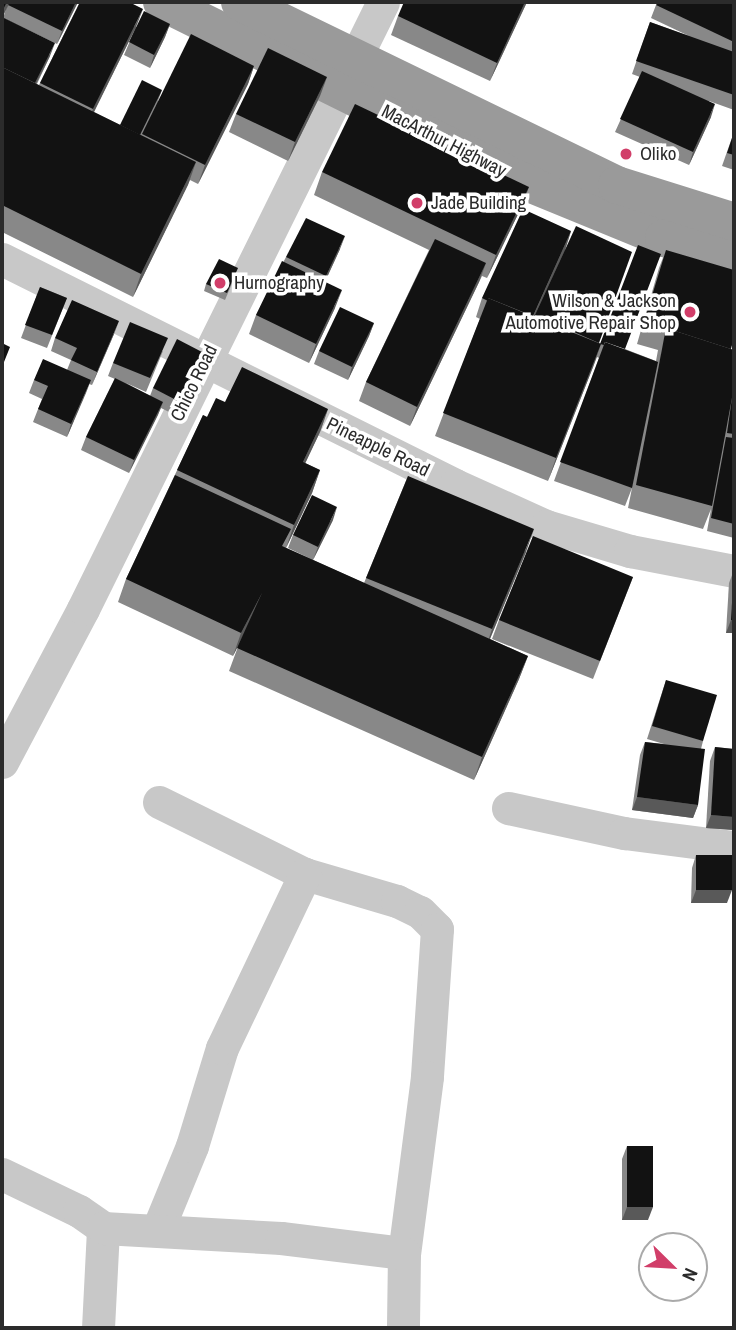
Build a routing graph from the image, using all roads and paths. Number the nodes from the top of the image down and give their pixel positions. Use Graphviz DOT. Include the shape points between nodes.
graph roads {
  1 [pos="162,2"];
  2 [pos="240,2"];
  3 [pos="383,2"];
  4 [pos="349,74"];
  5 [pos="734,222"];
  6 [pos="734,258"];
  7 [pos="2,259"];
  8 [pos="205,361"];
  9 [pos="734,571"];
  10 [pos="2,762"];
  11 [pos="159,802"];
  12 [pos="508,808"];
  13 [pos="734,847"];
  14 [pos="304,874"];
  15 [pos="2,1174"];
  16 [pos="103,1228"];
  17 [pos="158,1229"];
  18 [pos="404,1253"];
  19 [pos="98,1328"];
  20 [pos="403,1328"];
  1 -- 4 [label="highway, MacArthur Highway"];
  2 -- 4 [label="highway, MacArthur Highway"];
  3 -- 4 [label="street, Chico Road"];
  4 -- 5 [label="highway, MacArthur Highway" via="617,184"];
  4 -- 6 [label="highway, MacArthur Highway" via="592,211"];
  4 -- 8 [label="street, Chico Road"];
  7 -- 8 [label="street, Pineapple Road"];
  8 -- 9 [label="street, Pineapple Road" via="546,526 630,551"];
  8 -- 10 [label="street, Chico Road"];
  11 -- 14 [label="street"];
  12 -- 13 [label="street" via="624,834"];
  14 -- 17 [label="street" via="222,1048 192,1146"];
  14 -- 18 [label="street" via="397,901 420,912 437,929 427,1077"];
  15 -- 16 [label="street" via="79,1211"];
  16 -- 17 [label="street"];
  16 -- 19 [label="street"];
  17 -- 18 [label="street"];
  18 -- 20 [label="street"];
}
